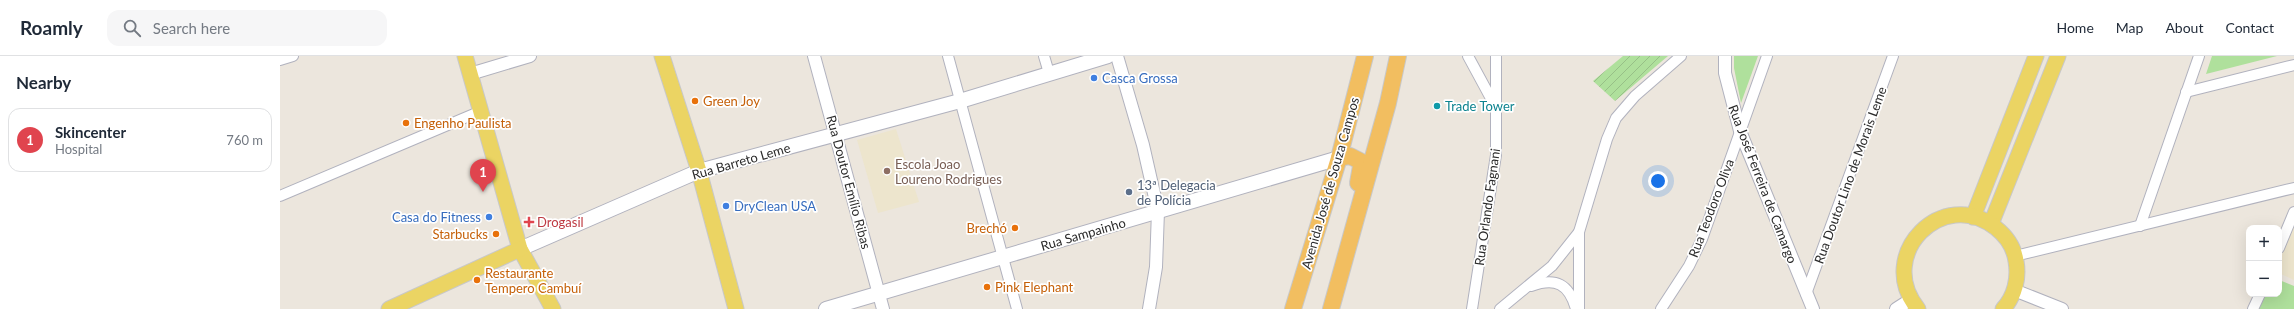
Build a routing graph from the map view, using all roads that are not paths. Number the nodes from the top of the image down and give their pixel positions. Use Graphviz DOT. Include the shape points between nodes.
graph roads {
  1 [pos="293,56"];
  2 [pos="465,56"];
  3 [pos="530,56"];
  4 [pos="662,56"];
  5 [pos="814,56"];
  6 [pos="948,56"];
  7 [pos="1044,56"];
  8 [pos="1108,56"];
  9 [pos="1117,56"];
  10 [pos="1365,56"];
  11 [pos="1398,56"];
  12 [pos="1468,56"];
  13 [pos="1496,56"];
  14 [pos="1681,56"];
  15 [pos="1725,56"];
  16 [pos="1767,56"];
  17 [pos="1893,56"];
  18 [pos="2036,56"];
  19 [pos="2058,56"];
  20 [pos="2199,56"];
  21 [pos="280,60"];
  22 [pos="2294,65"];
  23 [pos="1049,73"];
  24 [pos="470,74"];
  25 [pos="2186,92"];
  26 [pos="960,101"];
  27 [pos="1496,108"];
  28 [pos="481,111"];
  29 [pos="1740,131"];
  30 [pos="836,134"];
  31 [pos="1339,158"];
  32 [pos="699,171"];
  33 [pos="2294,188"];
  34 [pos="280,196"];
  35 [pos="1158,212"];
  36 [pos="2294,212"];
  37 [pos="1973,217"];
  38 [pos="1991,224"];
  39 [pos="2140,226"];
  40 [pos="1579,232"];
  41 [pos="2282,241"];
  42 [pos="1348,248"];
  43 [pos="520,249"];
  44 [pos="2015,256"];
  45 [pos="1003,257"];
  46 [pos="1526,288"];
  47 [pos="2014,290"];
  48 [pos="878,294"];
  49 [pos="1806,294"];
  50 [pos="2259,297"];
  51 [pos="1914,304"];
  52 [pos="1812,308"];
  53 [pos="389,309"];
  54 [pos="553,309"];
  55 [pos="736,309"];
  56 [pos="826,309"];
  57 [pos="883,309"];
  58 [pos="1017,309"];
  59 [pos="1149,309"];
  60 [pos="1293,309"];
  61 [pos="1331,309"];
  62 [pos="1472,309"];
  63 [pos="1500,309"];
  64 [pos="1576,309"];
  65 [pos="1579,309"];
  66 [pos="1661,309"];
  67 [pos="1896,309"];
  68 [pos="2003,309"];
  69 [pos="2062,309"];
  70 [pos="2254,309"];
  1 -- 21 [label="street"];
  2 -- 24 [label="main road"];
  3 -- 24 [label="street"];
  4 -- 32 [label="main road"];
  5 -- 30 [label="street, Rua Doutor Emílio Ribas"];
  6 -- 26 [label="street"];
  7 -- 23 [label="street"];
  8 -- 23 [label="main road, Rua Barreto Leme"];
  9 -- 35 [label="street" via="1143,145"];
  10 -- 31 [label="highway, Avenida José de Souza Campos"];
  11 -- 42 [label="highway" via="1388,104"];
  12 -- 27 [label="street"];
  13 -- 27 [label="street, Rua Orlando Fagnani"];
  14 -- 40 [label="street" via="1636,96 1616,118 1607,139"];
  15 -- 29 [label="street, Rua José Ferreira de Camargo" via="1725,73"];
  16 -- 29 [label="street, Rua Teodoro Oliva"];
  17 -- 49 [label="street, Rua Doutor Lino de Morais Leme"];
  18 -- 37 [label="main road"];
  19 -- 38 [label="main road"];
  20 -- 25 [label="street"];
  22 -- 25 [label="street"];
  23 -- 26 [label="main road, Rua Barreto Leme"];
  24 -- 28 [label="main road"];
  25 -- 39 [label="street"];
  26 -- 30 [label="main road, Rua Barreto Leme"];
  26 -- 45 [label="street"];
  27 -- 62 [label="street, Rua Orlando Fagnani" via="1496,155"];
  28 -- 34 [label="street"];
  28 -- 43 [label="main road"];
  29 -- 49 [label="street, Rua José Ferreira de Camargo"];
  29 -- 66 [label="street, Rua Teodoro Oliva" via="1702,238 1689,266"];
  30 -- 32 [label="main road, Rua Barreto Leme"];
  30 -- 48 [label="street, Rua Doutor Emílio Ribas"];
  31 -- 35 [label="main road, Rua Sampainho"];
  31 -- 42 [label="highway" via="1356,158 1361,166"];
  31 -- 60 [label="highway, Avenida José de Souza Campos"];
  32 -- 43 [label="main road, Rua Barreto Leme"];
  32 -- 55 [label="main road"];
  33 -- 39 [label="street"];
  35 -- 45 [label="main road, Rua Sampainho"];
  35 -- 59 [label="street" via="1156,268"];
  36 -- 41 [label="street"];
  37 -- 38 [label="main road"];
  37 -- 51 [label="main road" via="1954,215 1936,220 1921,231 1909,246 1904,263 1904,276"];
  38 -- 44 [label="main road" via="2002,233"];
  39 -- 44 [label="street"];
  40 -- 46 [label="street" via="1552,266"];
  40 -- 65 [label="street"];
  42 -- 61 [label="highway"];
  43 -- 53 [label="main road, Rua Barreto Leme"];
  43 -- 54 [label="main road"];
  44 -- 47 [label="main road" via="2017,273"];
  45 -- 48 [label="main road, Rua Sampainho"];
  45 -- 58 [label="street"];
  46 -- 63 [label="street"];
  46 -- 64 [label="street" via="1543,282 1557,283 1568,290"];
  47 -- 68 [label="main road"];
  47 -- 69 [label="street"];
  48 -- 56 [label="main road, Rua Sampainho"];
  48 -- 57 [label="street, Rua Doutor Emílio Ribas"];
  49 -- 52 [label="street, Rua José Ferreira de Camargo"];
  50 -- 70 [label="street"];
  51 -- 67 [label="street"];
}
